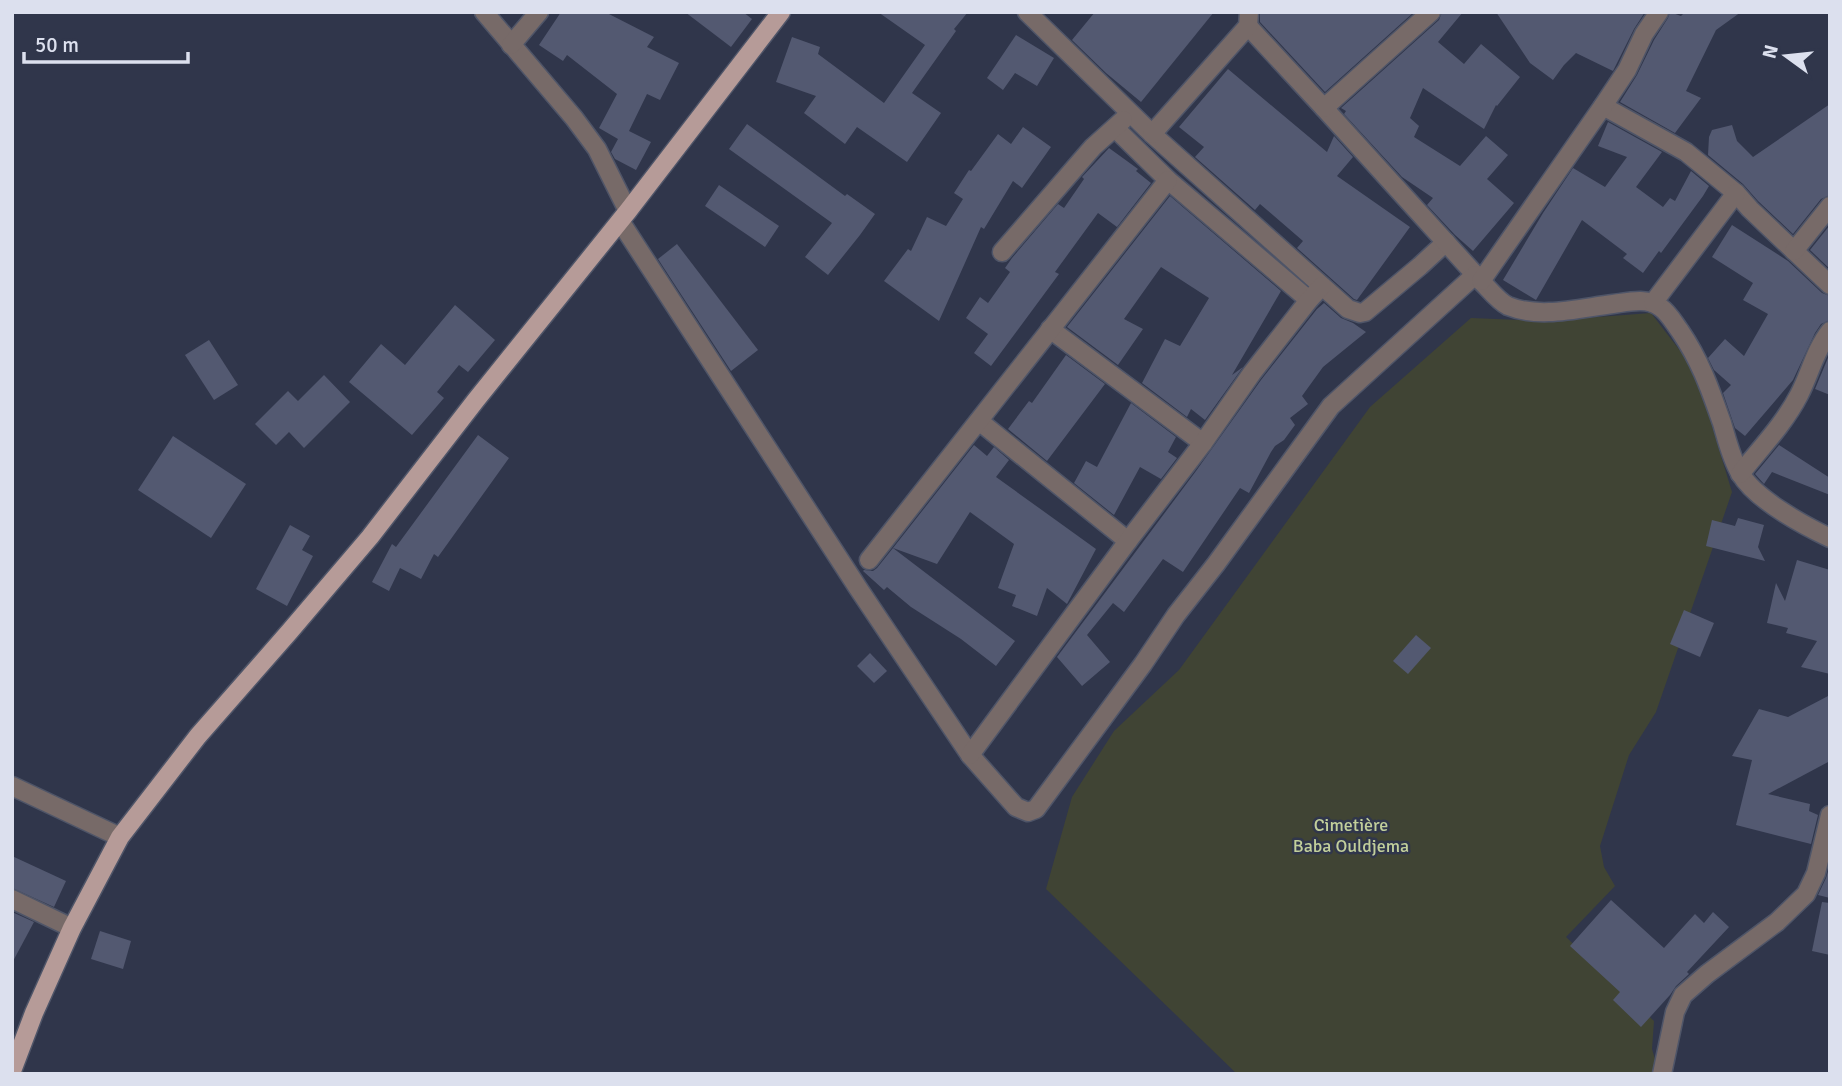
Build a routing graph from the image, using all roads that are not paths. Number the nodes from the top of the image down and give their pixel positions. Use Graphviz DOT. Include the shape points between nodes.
graph roads {
  1 [pos="484,12"];
  2 [pos="539,12"];
  3 [pos="780,12"];
  4 [pos="1027,12"];
  5 [pos="1431,12"];
  6 [pos="1660,12"];
  7 [pos="1249,19"];
  8 [pos="511,45"];
  9 [pos="1603,106"];
  10 [pos="1324,108"];
  11 [pos="1131,112"];
  12 [pos="1115,128"];
  13 [pos="1152,134"];
  14 [pos="1168,180"];
  15 [pos="1735,193"];
  16 [pos="1830,206"];
  17 [pos="624,216"];
  18 [pos="1446,242"];
  19 [pos="1794,251"];
  20 [pos="1002,252"];
  21 [pos="1478,278"];
  22 [pos="1830,285"];
  23 [pos="1322,286"];
  24 [pos="1308,300"];
  25 [pos="1653,303"];
  26 [pos="1051,329"];
  27 [pos="1830,331"];
  28 [pos="979,421"];
  29 [pos="1203,443"];
  30 [pos="1740,474"];
  31 [pos="1830,538"];
  32 [pos="1128,541"];
  33 [pos="869,561"];
  34 [pos="970,755"];
  35 [pos="12,786"];
  36 [pos="1830,815"];
  37 [pos="120,837"];
  38 [pos="12,900"];
  39 [pos="72,928"];
  40 [pos="12,1071"];
  41 [pos="1661,1074"];
  1 -- 8 [label="street"];
  2 -- 8 [label="street"];
  3 -- 17 [label="main road"];
  4 -- 11 [label="street"];
  5 -- 10 [label="street"];
  6 -- 9 [label="street"];
  7 -- 10 [label="street"];
  7 -- 13 [label="street"];
  8 -- 17 [label="street" via="597,149"];
  9 -- 15 [label="street" via="1686,152"];
  9 -- 21 [label="street"];
  10 -- 18 [label="street"];
  11 -- 12 [label="street"];
  11 -- 13 [label="street"];
  12 -- 14 [label="street"];
  12 -- 20 [label="street"];
  13 -- 23 [label="street"];
  14 -- 24 [label="street"];
  14 -- 26 [label="street"];
  15 -- 19 [label="street"];
  15 -- 25 [label="street"];
  16 -- 19 [label="street"];
  17 -- 34 [label="street" via="843,565"];
  17 -- 37 [label="main road" via="370,537 198,736"];
  18 -- 21 [label="street"];
  18 -- 23 [label="street" via="1365,312 1349,309"];
  19 -- 22 [label="street"];
  21 -- 25 [label="street" via="1505,304 1522,310"];
  21 -- 34 [label="street" via="1331,406 1036,809 1028,812 1016,807"];
  23 -- 24 [label="street"];
  24 -- 29 [label="street"];
  25 -- 30 [label="street" via="1668,315 1695,353"];
  26 -- 28 [label="street"];
  26 -- 29 [label="street"];
  27 -- 30 [label="street" via="1799,395"];
  28 -- 32 [label="street"];
  28 -- 33 [label="street"];
  29 -- 32 [label="street"];
  30 -- 31 [label="street" via="1767,501"];
  32 -- 34 [label="street"];
  35 -- 37 [label="street"];
  36 -- 41 [label="street" via="1806,894 1683,995"];
  37 -- 39 [label="main road"];
  38 -- 39 [label="street"];
  39 -- 40 [label="main road"];
}
